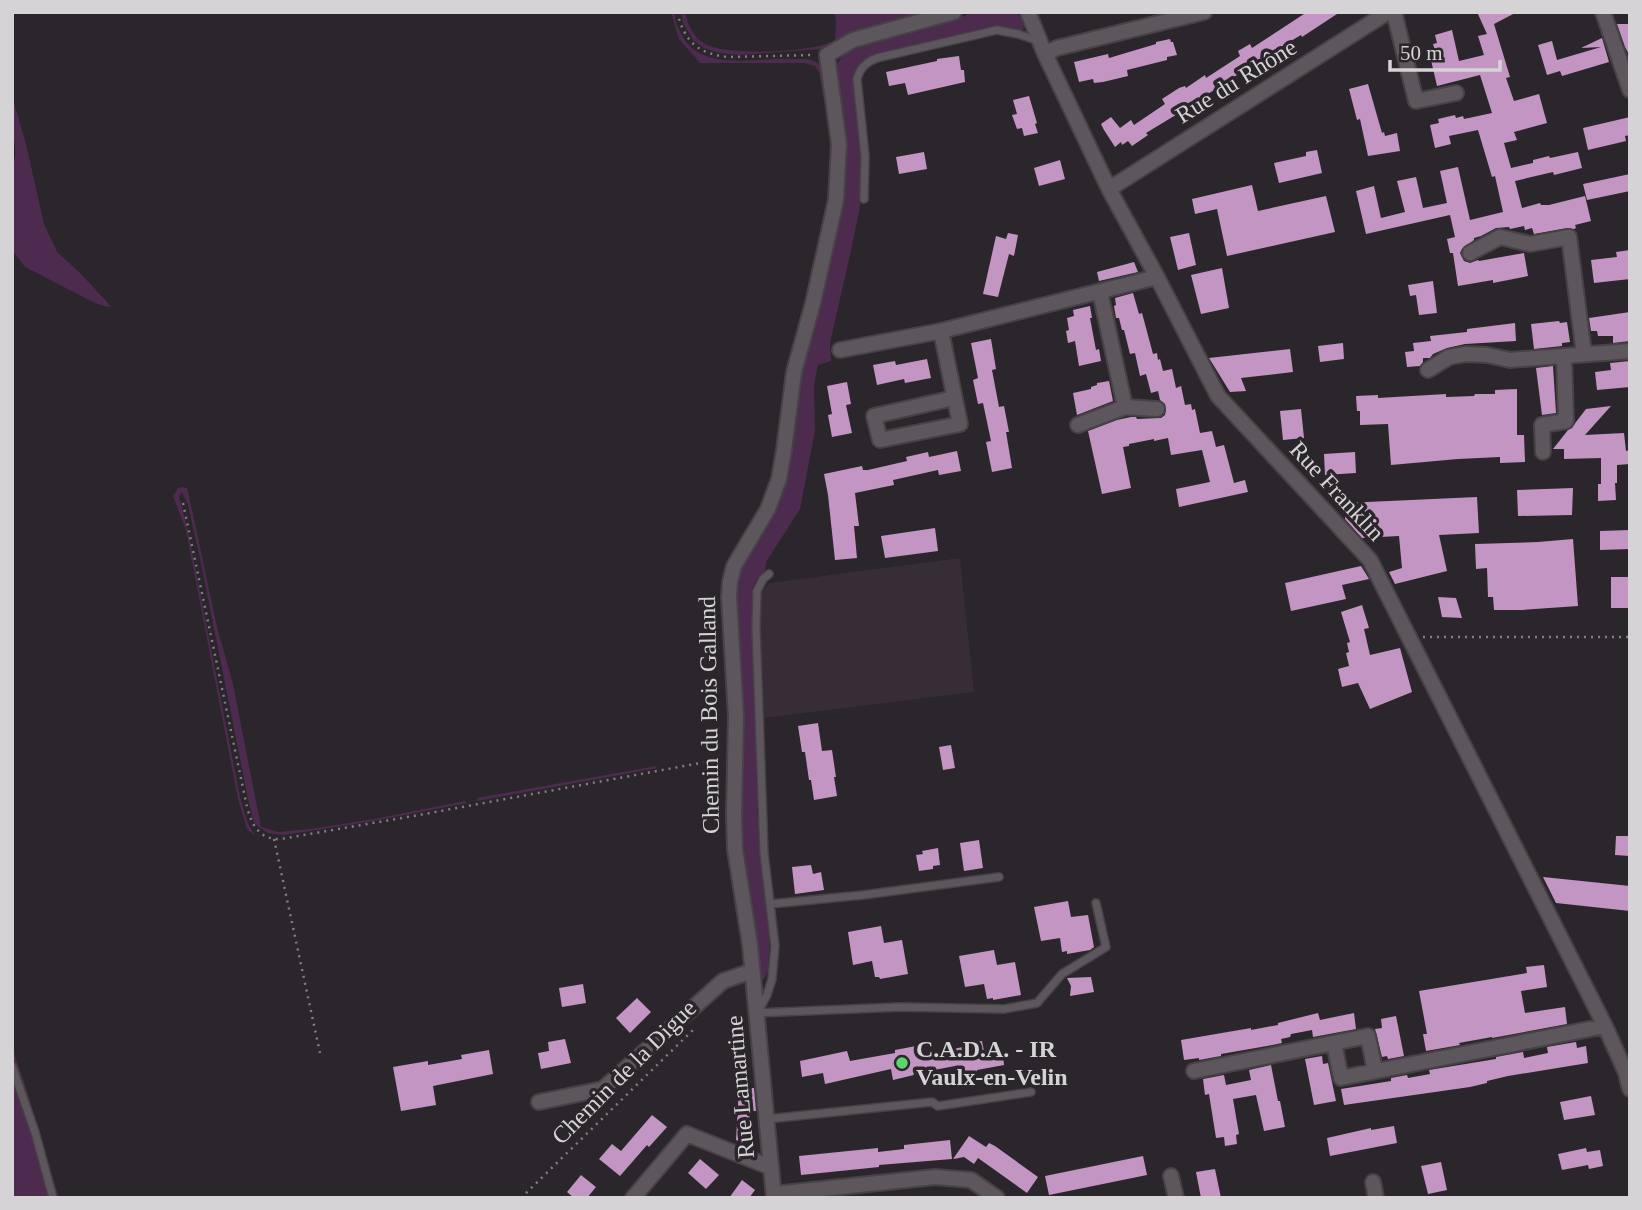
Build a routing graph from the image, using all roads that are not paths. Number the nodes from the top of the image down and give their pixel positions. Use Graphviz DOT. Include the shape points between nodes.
graph roads {
  1 [pos="954,12"];
  2 [pos="1028,12"];
  3 [pos="1204,12"];
  4 [pos="1388,12"];
  5 [pos="1394,12"];
  6 [pos="1603,12"];
  7 [pos="1042,48"];
  8 [pos="1630,90"];
  9 [pos="1456,93"];
  10 [pos="1109,189"];
  11 [pos="864,199"];
  12 [pos="1470,253"];
  13 [pos="1157,277"];
  14 [pos="1100,292"];
  15 [pos="941,331"];
  16 [pos="840,350"];
  17 [pos="1630,351"];
  18 [pos="1584,355"];
  19 [pos="1564,356"];
  20 [pos="1428,370"];
  21 [pos="954,398"];
  22 [pos="1125,407"];
  23 [pos="1157,409"];
  24 [pos="1078,425"];
  25 [pos="1543,452"];
  26 [pos="769,574"];
  27 [pos="999,877"];
  28 [pos="1096,903"];
  29 [pos="770,904"];
  30 [pos="752,971"];
  31 [pos="757,1013"];
  32 [pos="1605,1026"];
  33 [pos="1334,1043"];
  34 [pos="12,1066"];
  35 [pos="1194,1071"];
  36 [pos="1375,1071"];
  37 [pos="1630,1089"];
  38 [pos="1031,1092"];
  39 [pos="539,1102"];
  40 [pos="766,1119"];
  41 [pos="770,1167"];
  42 [pos="1171,1176"];
  43 [pos="1373,1182"];
  44 [pos="774,1196"];
  45 [pos="53,1198"];
  46 [pos="632,1198"];
  47 [pos="997,1198"];
  48 [pos="1176,1198"];
  49 [pos="1376,1198"];
  1 -- 30 [label="street, Chemin du Bois Galland" via="853,40 827,55 839,144 836,200 794,372 779,479 730,582 736,716 734,832"];
  2 -- 7 [label="street, Rue Franklin"];
  3 -- 7 [label="street"];
  4 -- 10 [label="street, Rue du Rhône"];
  5 -- 9 [label="street" via="1416,101"];
  6 -- 8 [label="street"];
  7 -- 10 [label="street, Rue Franklin"];
  7 -- 11 [label="lane" via="1018,34 997,30 866,63 858,79"];
  10 -- 13 [label="street, Rue Franklin"];
  12 -- 18 [label="street" via="1500,237 1530,244 1569,237"];
  13 -- 14 [label="street"];
  13 -- 32 [label="street, Rue Franklin" via="1218,396 1370,560"];
  14 -- 15 [label="street"];
  14 -- 22 [label="street"];
  15 -- 16 [label="street"];
  15 -- 21 [label="street"];
  17 -- 18 [label="street"];
  18 -- 19 [label="street"];
  19 -- 20 [label="street" via="1510,360 1466,354 1448,357"];
  19 -- 25 [label="street" via="1566,421 1542,425"];
  21 -- 21 [label="street" via="960,424 880,440 874,416"];
  22 -- 23 [label="street"];
  22 -- 24 [label="street"];
  26 -- 29 [label="lane" via="757,591 755,611 762,826"];
  27 -- 29 [label="lane"];
  28 -- 31 [label="lane" via="1106,947 1062,974 1037,1003 1004,1009 900,1007"];
  29 -- 31 [label="lane" via="774,963 767,995"];
  30 -- 31 [label="street, Rue Lamartine"];
  30 -- 39 [label="street" via="723,981 603,1089"];
  31 -- 40 [label="street, Rue Lamartine"];
  32 -- 36 [label="street"];
  32 -- 37 [label="street, Rue Franklin"];
  33 -- 35 [label="street"];
  33 -- 36 [label="street" via="1367,1036"];
  33 -- 36 [label="street" via="1341,1078"];
  34 -- 45 [label="lane"];
  38 -- 40 [label="lane" via="938,1106 932,1102"];
  40 -- 41 [label="street, Rue Lamartine"];
  41 -- 44 [label="street, Rue Lamartine"];
  41 -- 46 [label="street" via="687,1134"];
  42 -- 48 [label="street"];
  43 -- 49 [label="street"];
  44 -- 47 [label="street" via="935,1177 971,1180"];
}
